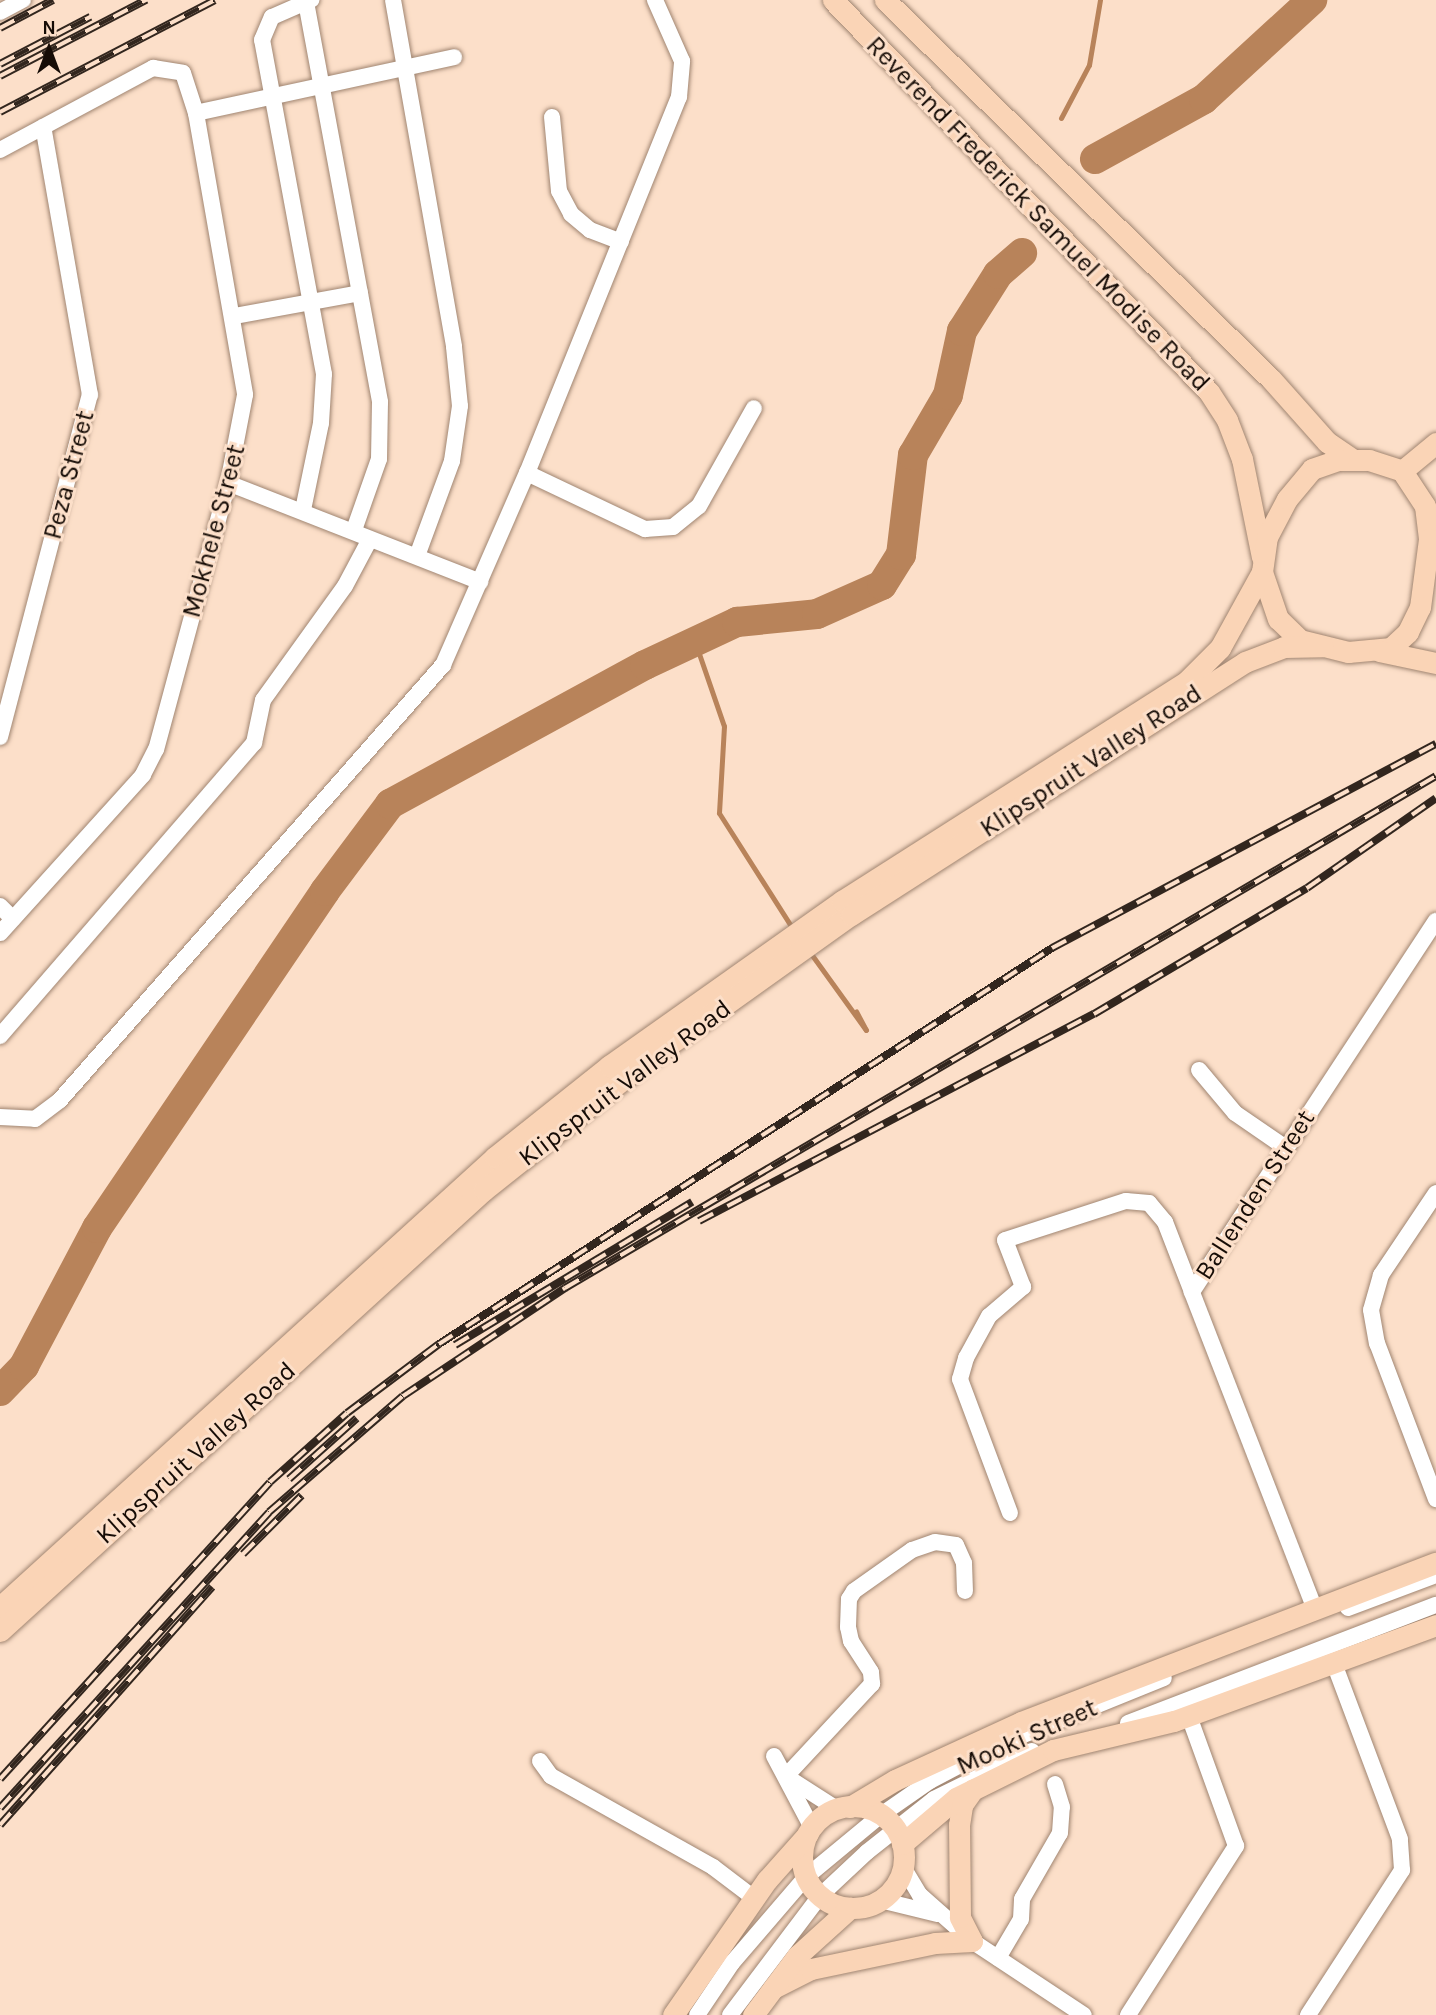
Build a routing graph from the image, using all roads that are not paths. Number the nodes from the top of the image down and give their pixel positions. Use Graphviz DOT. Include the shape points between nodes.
graph roads {
  1 [pos="23,0"];
  2 [pos="393,0"];
  3 [pos="655,0"];
  4 [pos="833,0"];
  5 [pos="885,0"];
  6 [pos="309,1"];
  7 [pos="0,12"];
  8 [pos="454,57"];
  9 [pos="403,68"];
  10 [pos="322,86"];
  11 [pos="272,96"];
  12 [pos="196,113"];
  13 [pos="552,117"];
  14 [pos="43,127"];
  15 [pos="0,150"];
  16 [pos="621,242"];
  17 [pos="360,293"];
  18 [pos="311,302"];
  19 [pos="235,316"];
  20 [pos="754,408"];
  21 [pos="1436,443"];
  22 [pos="1354,460"];
  23 [pos="1402,471"];
  24 [pos="527,473"];
  25 [pos="228,483"];
  26 [pos="303,510"];
  27 [pos="354,530"];
  28 [pos="1433,532"];
  29 [pos="370,539"];
  30 [pos="417,556"];
  31 [pos="1262,565"];
  32 [pos="480,582"];
  33 [pos="1323,646"];
  34 [pos="1377,650"];
  35 [pos="1436,663"];
  36 [pos="0,737"];
  37 [pos="0,906"];
  38 [pos="846,908"];
  39 [pos="13,919"];
  40 [pos="1436,921"];
  41 [pos="0,933"];
  42 [pos="761,968"];
  43 [pos="0,1036"];
  44 [pos="1199,1070"];
  45 [pos="0,1117"];
  46 [pos="1286,1148"];
  47 [pos="1436,1193"];
  48 [pos="1192,1292"];
  49 [pos="1436,1499"];
  50 [pos="1010,1513"];
  51 [pos="1436,1563"];
  52 [pos="1436,1575"];
  53 [pos="965,1591"];
  54 [pos="1436,1605"];
  55 [pos="0,1607"];
  56 [pos="1314,1607"];
  57 [pos="1436,1625"];
  58 [pos="0,1631"];
  59 [pos="1334,1663"];
  60 [pos="1189,1716"];
  61 [pos="774,1756"];
  62 [pos="540,1761"];
  63 [pos="789,1777"];
  64 [pos="1055,1784"];
  65 [pos="975,1787"];
  66 [pos="844,1808"];
  67 [pos="892,1829"];
  68 [pos="809,1830"];
  69 [pos="903,1867"];
  70 [pos="806,1877"];
  71 [pos="820,1896"];
  72 [pos="754,1898"];
  73 [pos="880,1900"];
  74 [pos="850,1908"];
  75 [pos="943,1916"];
  76 [pos="972,1941"];
  77 [pos="998,1958"];
  78 [pos="773,1987"];
  79 [pos="673,2015"];
  80 [pos="697,2015"];
  81 [pos="730,2015"];
  82 [pos="752,2015"];
  83 [pos="1084,2015"];
  84 [pos="1128,2015"];
  85 [pos="1308,2015"];
  1 -- 7 [label="street"];
  2 -- 9 [label="street"];
  3 -- 16 [label="street" via="678,48 683,79"];
  4 -- 31 [label="main road, Reverend Frederick Samuel Modise Road" via="1209,392 1227,420 1248,480"];
  5 -- 22 [label="main road, Reverend Frederick Samuel Modise Road" via="1032,149 1184,293 1327,442"];
  6 -- 10 [label="street"];
  6 -- 11 [label="street" via="272,17 262,32"];
  8 -- 9 [label="street"];
  9 -- 10 [label="street"];
  9 -- 30 [label="street" via="454,347 460,406 452,461"];
  10 -- 11 [label="street"];
  10 -- 17 [label="street"];
  11 -- 12 [label="street"];
  11 -- 18 [label="street"];
  12 -- 14 [label="street, Mokhele Street" via="183,73 153,68"];
  12 -- 19 [label="street, Mokhele Street"];
  13 -- 16 [label="street" via="559,191 571,214 590,230"];
  14 -- 15 [label="street"];
  14 -- 36 [label="street, Peza Street" via="90,395"];
  16 -- 24 [label="street"];
  17 -- 18 [label="street"];
  17 -- 27 [label="street" via="380,402 381,437 379,459"];
  18 -- 19 [label="street"];
  18 -- 26 [label="street" via="324,402"];
  19 -- 25 [label="street, Mokhele Street" via="245,403"];
  20 -- 24 [label="street" via="708,492 673,527 645,529"];
  21 -- 23 [label="main road"];
  22 -- 23 [label="main road" via="1381,462"];
  22 -- 31 [label="main road" via="1329,461 1312,469 1275,519"];
  23 -- 28 [label="main road" via="1418,491"];
  24 -- 32 [label="street"];
  25 -- 26 [label="street"];
  25 -- 39 [label="street, Mokhele Street" via="150,764"];
  26 -- 27 [label="street"];
  27 -- 29 [label="street"];
  28 -- 34 [label="main road" via="1420,607 1412,626 1391,648"];
  29 -- 30 [label="street"];
  29 -- 43 [label="street" via="345,586 263,700 254,743"];
  30 -- 32 [label="street"];
  31 -- 33 [label="main road" via="1284,628 1300,640"];
  31 -- 38 [label="main road, Klipspruit Valley Road" via="1220,648 1187,681"];
  32 -- 45 [label="street" via="436,675 60,1100 35,1119"];
  33 -- 34 [label="main road" via="1348,652"];
  33 -- 38 [label="main road, Klipspruit Valley Road" via="1284,647 1245,662"];
  34 -- 35 [label="main road"];
  37 -- 39 [label="street"];
  38 -- 42 [label="main road, Klipspruit Valley Road"];
  39 -- 41 [label="street, Mokhele Street"];
  40 -- 46 [label="street, Ballenden Street"];
  42 -- 55 [label="main road, Klipspruit Valley Road" via="609,1066 495,1157"];
  42 -- 58 [label="main road, Klipspruit Valley Road" via="484,1190"];
  44 -- 46 [label="street" via="1235,1113"];
  46 -- 48 [label="street, Ballenden Street"];
  47 -- 49 [label="street" via="1381,1275 1371,1310 1377,1343"];
  48 -- 50 [label="street" via="1165,1222 1149,1203 1126,1201 1005,1240 1023,1287 989,1316 960,1379"];
  48 -- 56 [label="street, Ballenden Street"];
  51 -- 56 [label="main road, Mooki Street"];
  52 -- 67 [label="street, Mooki Street" via="996,1746 930,1781"];
  53 -- 63 [label="street" via="964,1563 956,1545 935,1542 912,1550 854,1591 849,1599 848,1627 872,1684"];
  54 -- 67 [label="street, Mooki Street" via="1141,1719 996,1764"];
  56 -- 66 [label="main road, Mooki Street" via="1021,1722"];
  57 -- 59 [label="main road, Mooki Street"];
  59 -- 60 [label="main road, Mooki Street"];
  59 -- 85 [label="street" via="1400,1839 1402,1870"];
  60 -- 65 [label="main road, Mooki Street" via="1053,1750"];
  60 -- 84 [label="street" via="1236,1846"];
  61 -- 63 [label="street"];
  62 -- 72 [label="street" via="551,1776 713,1867"];
  63 -- 66 [label="street"];
  63 -- 68 [label="street"];
  64 -- 77 [label="street" via="1062,1807 1060,1833 1022,1899 1021,1919"];
  65 -- 67 [label="main road, Mooki Street" via="936,1811"];
  65 -- 76 [label="main road" via="962,1805 959,1825 960,1917"];
  66 -- 67 [label="main road"];
  66 -- 68 [label="main road, Mooki Street"];
  67 -- 69 [label="main road"];
  67 -- 70 [label="street, Mooki Street"];
  67 -- 71 [label="street, Mooki Street"];
  68 -- 70 [label="main road" via="802,1856"];
  68 -- 72 [label="main road"];
  69 -- 73 [label="main road"];
  69 -- 75 [label="street" via="920,1895"];
  70 -- 71 [label="main road"];
  70 -- 80 [label="street, Mooki Street" via="732,1963"];
  71 -- 74 [label="main road"];
  71 -- 81 [label="street, Mooki Street"];
  72 -- 79 [label="main road"];
  73 -- 74 [label="main road"];
  73 -- 75 [label="street"];
  74 -- 78 [label="main road" via="814,1938"];
  75 -- 76 [label="street"];
  76 -- 77 [label="street"];
  76 -- 78 [label="main road" via="935,1943 811,1969"];
  77 -- 83 [label="street"];
  78 -- 82 [label="main road"];
}
